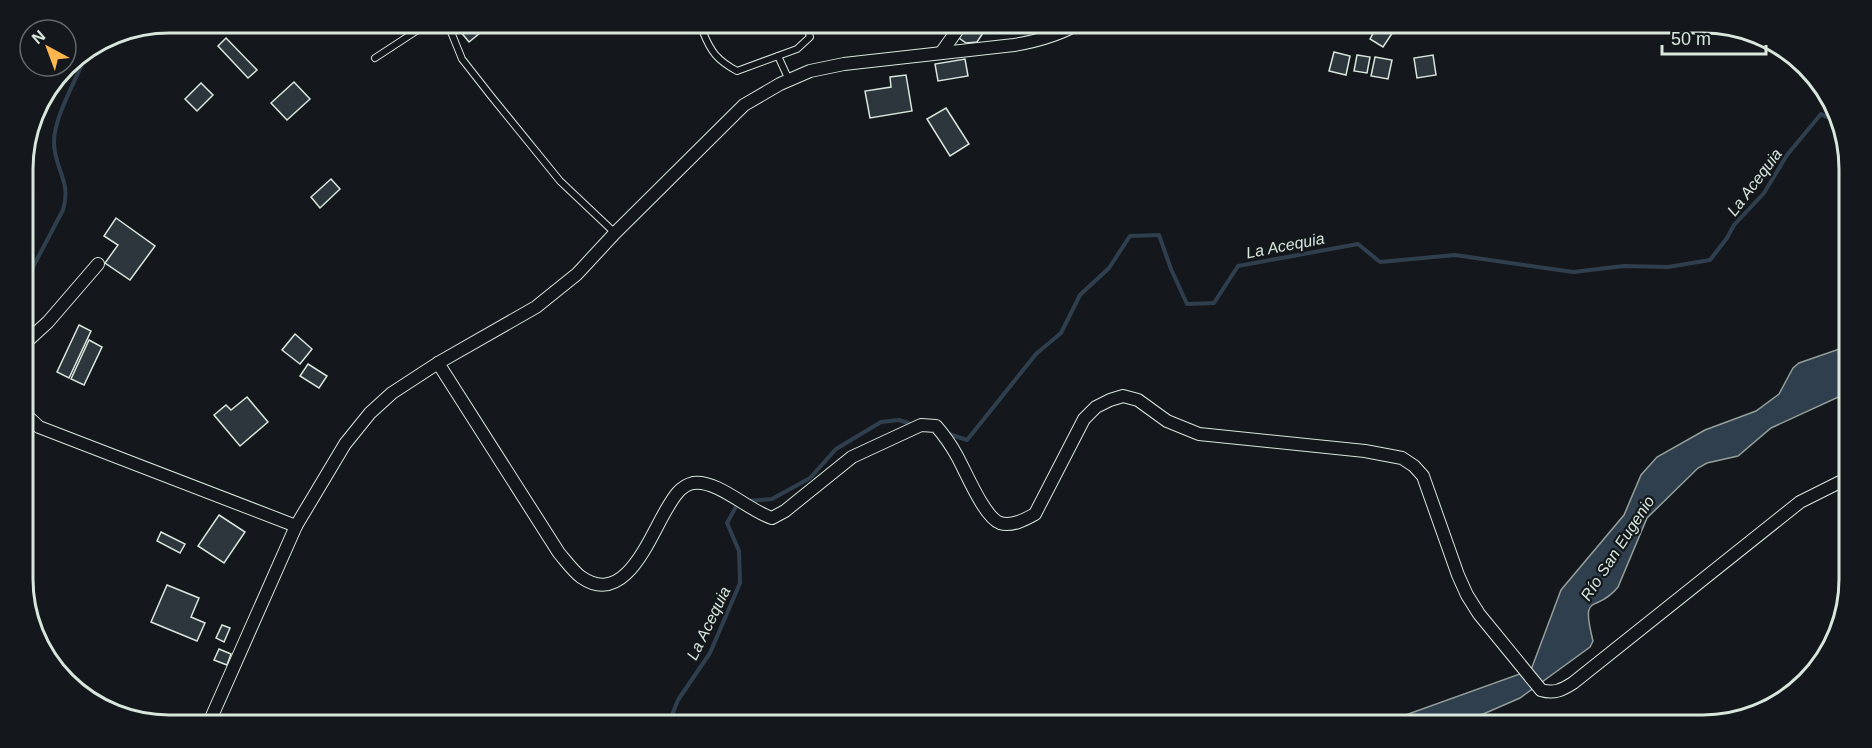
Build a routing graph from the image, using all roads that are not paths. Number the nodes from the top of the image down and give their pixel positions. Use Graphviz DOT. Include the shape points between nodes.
graph roads {
  1 [pos="413,33"];
  2 [pos="451,33"];
  3 [pos="703,33"];
  4 [pos="809,33"];
  5 [pos="955,33"];
  6 [pos="1059,33"];
  7 [pos="941,54"];
  8 [pos="778,56"];
  9 [pos="375,58"];
  10 [pos="789,80"];
  11 [pos="615,233"];
  12 [pos="98,264"];
  13 [pos="33,336"];
  14 [pos="438,363"];
  15 [pos="33,421"];
  16 [pos="1839,482"];
  17 [pos="296,526"];
  18 [pos="213,715"];
  1 -- 9 [label="lane"];
  2 -- 11 [label="lane" via="462,59 491,96 560,180"];
  3 -- 8 [label="lane" via="711,51 737,71"];
  4 -- 8 [label="lane" via="810,37 796,50"];
  5 -- 7 [label="street"];
  6 -- 7 [label="street" via="1041,40"];
  7 -- 10 [label="street" via="844,63"];
  8 -- 10 [label="lane"];
  10 -- 11 [label="street" via="744,105"];
  11 -- 14 [label="street" via="577,274 536,307"];
  12 -- 13 [label="street"];
  14 -- 16 [label="street" via="559,553 580,576 596,585 614,584 629,573 677,492 692,483 708,483 772,518 852,457 921,425 936,426 946,438 988,514 1000,523 1023,521 1035,513 1084,419 1096,407 1123,396 1138,400 1167,421 1199,434 1402,458 1423,476 1467,595 1541,690 1549,693 1572,683 1800,502"];
  14 -- 17 [label="street" via="392,393 370,413 345,444"];
  15 -- 17 [label="street"];
  17 -- 18 [label="street"];
}
